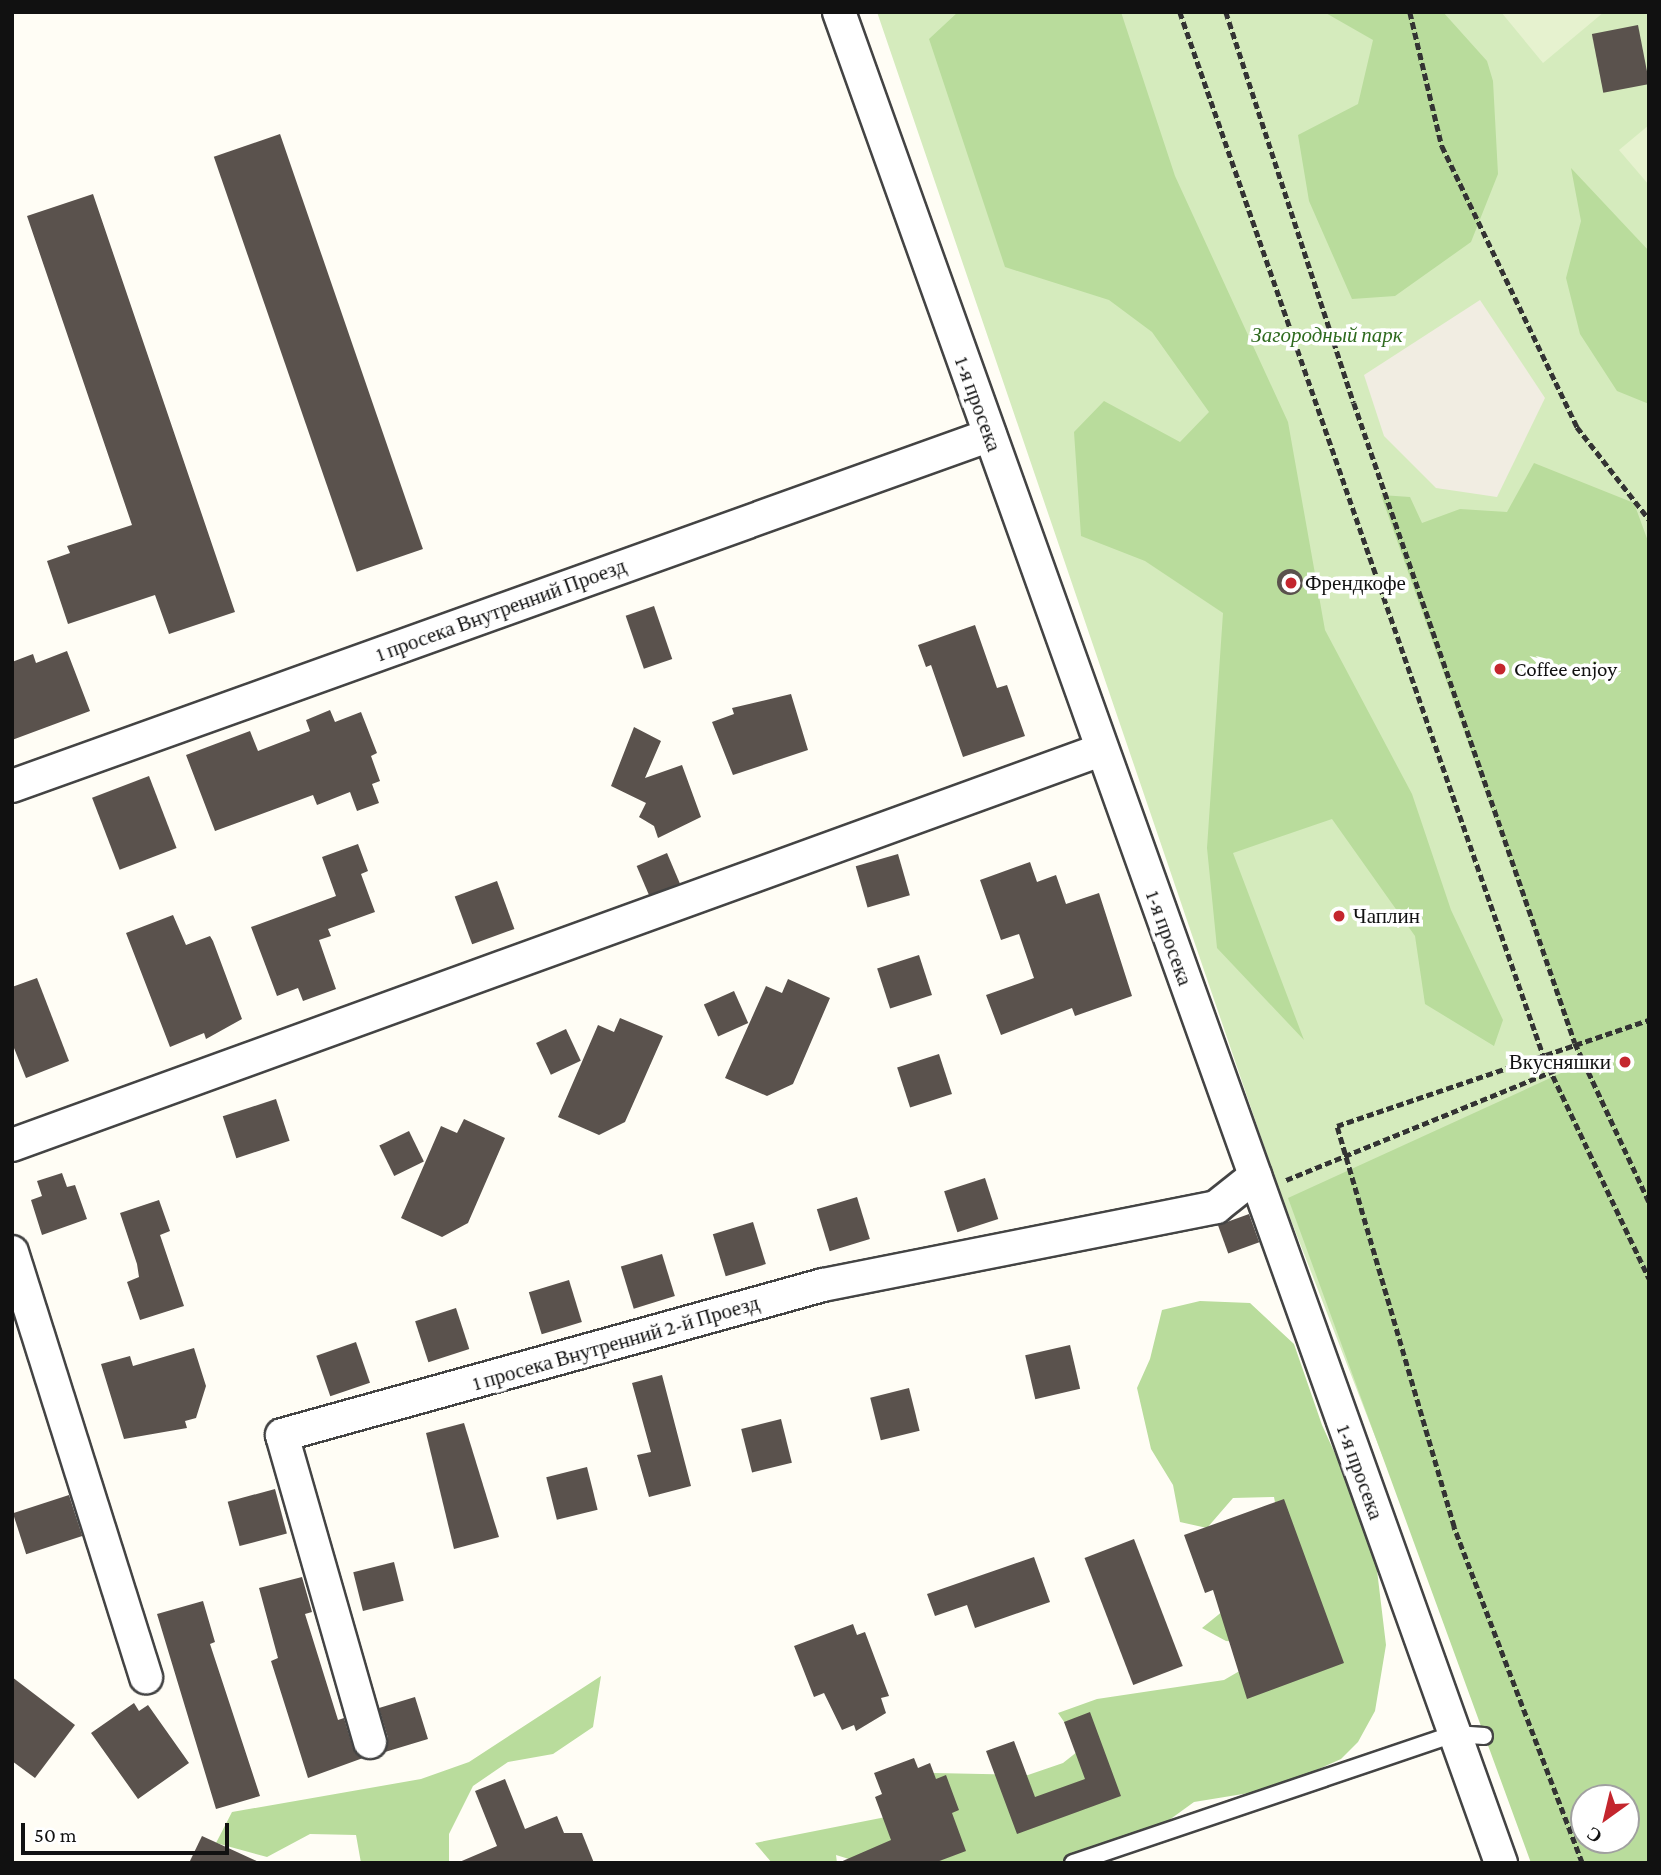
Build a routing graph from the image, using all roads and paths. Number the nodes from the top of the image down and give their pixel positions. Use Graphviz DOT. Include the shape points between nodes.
graph roads {
  1 [pos="839,12"];
  2 [pos="1180,12"];
  3 [pos="1226,12"];
  4 [pos="1410,12"];
  5 [pos="990,435"];
  6 [pos="1649,519"];
  7 [pos="1101,750"];
  8 [pos="12,786"];
  9 [pos="1649,1020"];
  10 [pos="1575,1042"];
  11 [pos="1544,1057"];
  12 [pos="1583,1059"];
  13 [pos="1552,1073"];
  14 [pos="12,1145"];
  15 [pos="1346,1154"];
  16 [pos="1257,1184"];
  17 [pos="1649,1202"];
  18 [pos="12,1252"];
  19 [pos="1649,1278"];
  20 [pos="146,1677"];
  21 [pos="1470,1735"];
  22 [pos="370,1742"];
  23 [pos="1073,1863"];
  24 [pos="1501,1863"];
  25 [pos="1582,1863"];
  1 -- 5 [label="street, 1-я просека"];
  2 -- 11 [label="path"];
  3 -- 10 [label="path" via="1359,416"];
  4 -- 6 [label="path" via="1442,146 1577,427"];
  5 -- 7 [label="street, 1-я просека"];
  5 -- 8 [label="street, 1 просека Внутренний Проезд"];
  7 -- 14 [label="street"];
  7 -- 16 [label="street, 1-я просека"];
  9 -- 10 [label="path"];
  10 -- 11 [label="path"];
  10 -- 12 [label="path"];
  11 -- 13 [label="path"];
  11 -- 15 [label="path" via="1337,1126"];
  12 -- 13 [label="path"];
  12 -- 17 [label="path"];
  13 -- 15 [label="path"];
  13 -- 19 [label="path"];
  15 -- 16 [label="path"];
  15 -- 25 [label="path" via="1454,1527"];
  16 -- 21 [label="street, 1-я просека"];
  16 -- 22 [label="street, 1 просека Внутренний 2-й Проезд" via="1216,1207 823,1285 282,1436"];
  18 -- 20 [label="street"];
  21 -- 23 [label="lane"];
  21 -- 24 [label="street, 1-я просека"];
}
